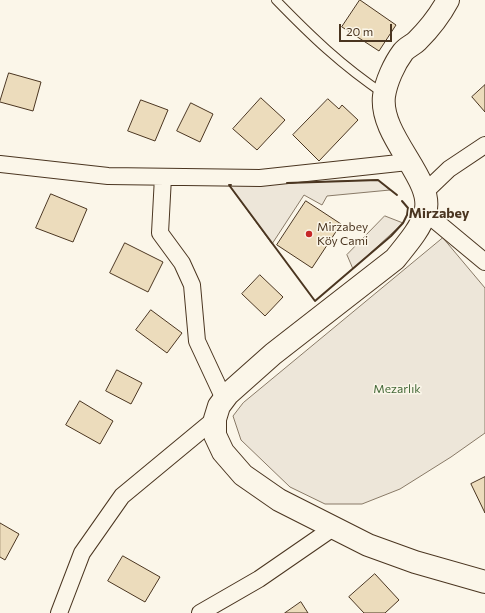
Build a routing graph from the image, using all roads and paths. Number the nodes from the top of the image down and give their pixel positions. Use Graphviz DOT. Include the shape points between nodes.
graph roads {
  1 [pos="276,0"];
  2 [pos="448,0"];
  3 [pos="385,94"];
  4 [pos="485,145"];
  5 [pos="408,162"];
  6 [pos="0,164"];
  7 [pos="163,177"];
  8 [pos="426,202"];
  9 [pos="485,262"];
  10 [pos="224,399"];
  11 [pos="215,419"];
  12 [pos="333,528"];
  13 [pos="485,582"];
  14 [pos="59,613"];
  15 [pos="200,613"];
  1 -- 3 [label="lane" via="352,73"];
  2 -- 3 [label="street" via="440,16 404,51 396,64"];
  3 -- 5 [label="street" via="383,110"];
  4 -- 8 [label="street" via="449,169"];
  5 -- 7 [label="street" via="260,178"];
  5 -- 8 [label="street"];
  6 -- 7 [label="street" via="108,176"];
  7 -- 10 [label="street" via="160,233 182,263 192,285 197,341"];
  8 -- 9 [label="street"];
  8 -- 10 [label="street" via="410,241 395,259 273,354"];
  10 -- 11 [label="street"];
  11 -- 12 [label="street" via="215,435 223,452 242,475 279,500"];
  11 -- 14 [label="street" via="122,496 82,553"];
  12 -- 13 [label="street" via="415,562"];
  12 -- 15 [label="street" via="259,579"];
}
